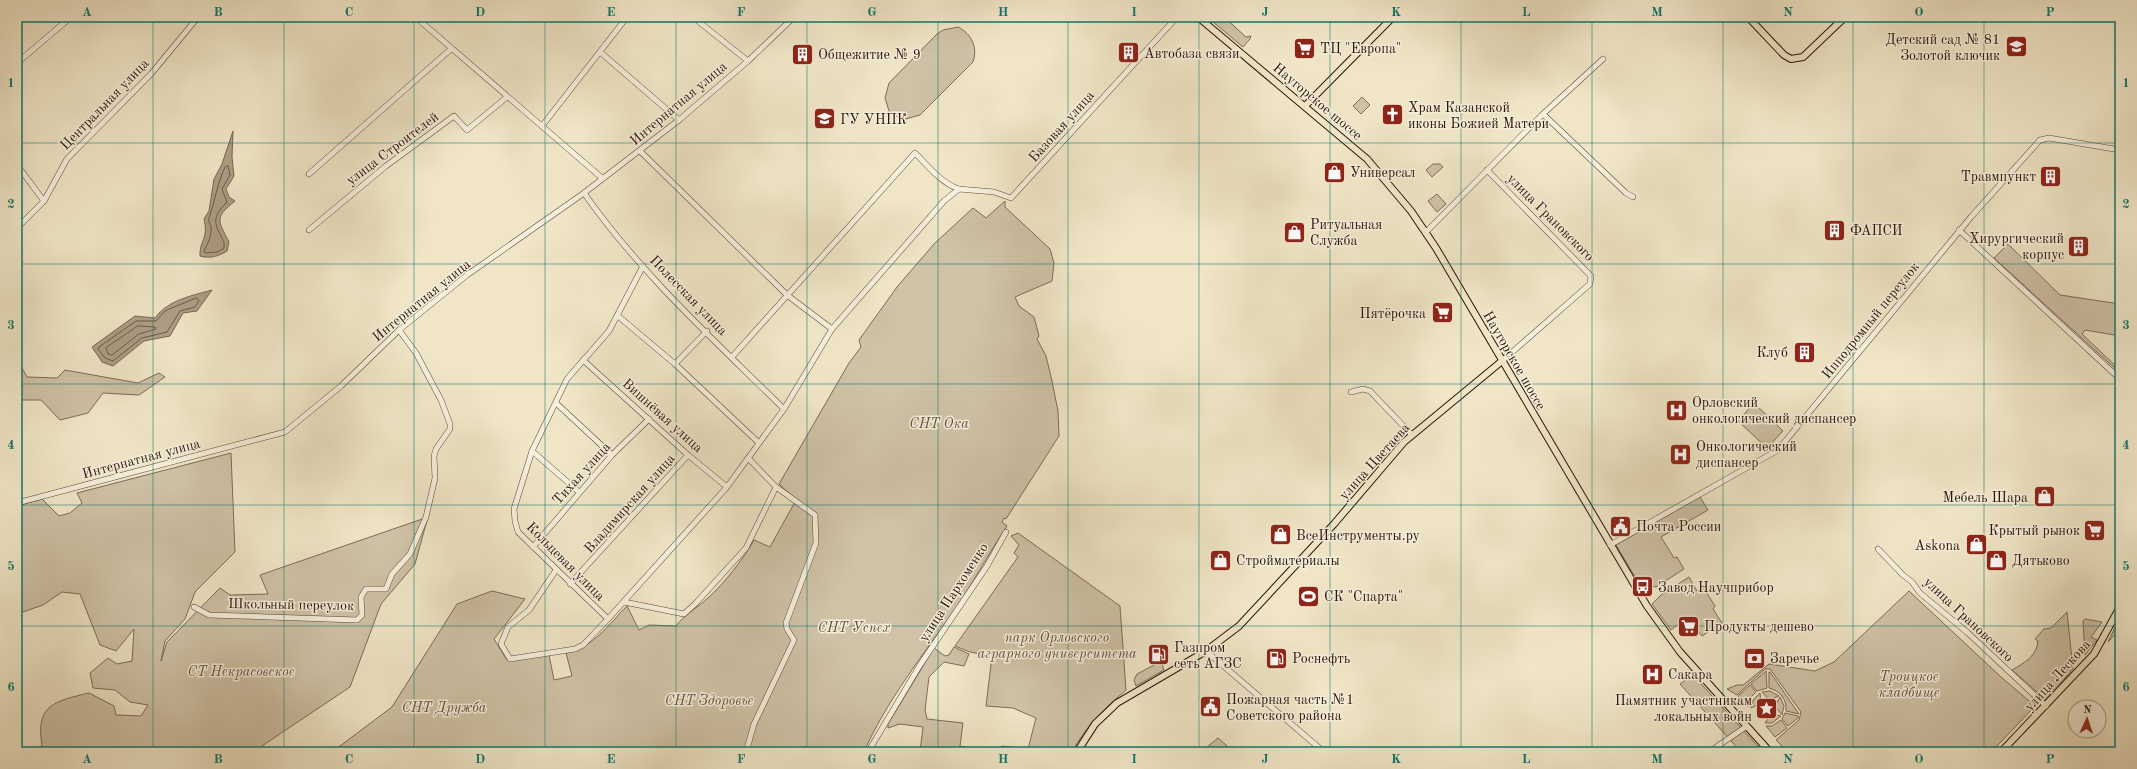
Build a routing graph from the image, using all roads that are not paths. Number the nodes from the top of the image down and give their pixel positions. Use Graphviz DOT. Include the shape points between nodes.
graph roads {
  1 [pos="71,17"];
  2 [pos="198,17"];
  3 [pos="626,17"];
  4 [pos="692,17"];
  5 [pos="793,17"];
  6 [pos="1177,17"];
  7 [pos="1198,17"];
  8 [pos="1393,17"];
  9 [pos="1748,17"];
  10 [pos="1845,17"];
  11 [pos="419,20"];
  12 [pos="451,49"];
  13 [pos="600,52"];
  14 [pos="1603,59"];
  15 [pos="748,61"];
  16 [pos="17,63"];
  17 [pos="507,97"];
  18 [pos="1305,106"];
  19 [pos="1543,114"];
  20 [pos="679,120"];
  21 [pos="542,126"];
  22 [pos="2120,150"];
  23 [pos="640,151"];
  24 [pos="17,165"];
  25 [pos="1487,170"];
  26 [pos="309,174"];
  27 [pos="602,178"];
  28 [pos="960,189"];
  29 [pos="584,192"];
  30 [pos="1633,197"];
  31 [pos="44,201"];
  32 [pos="17,228"];
  33 [pos="309,230"];
  34 [pos="1960,230"];
  35 [pos="1426,232"];
  36 [pos="643,266"];
  37 [pos="1590,284"];
  38 [pos="787,296"];
  39 [pos="618,316"];
  40 [pos="399,330"];
  41 [pos="832,330"];
  42 [pos="707,331"];
  43 [pos="732,357"];
  44 [pos="583,360"];
  45 [pos="1502,361"];
  46 [pos="675,364"];
  47 [pos="2120,379"];
  48 [pos="1351,392"];
  49 [pos="556,403"];
  50 [pos="784,408"];
  51 [pos="649,419"];
  52 [pos="1412,435"];
  53 [pos="759,443"];
  54 [pos="532,452"];
  55 [pos="612,455"];
  56 [pos="688,455"];
  57 [pos="748,458"];
  58 [pos="727,487"];
  59 [pos="776,487"];
  60 [pos="578,492"];
  61 [pos="17,503"];
  62 [pos="1006,532"];
  63 [pos="1610,545"];
  64 [pos="534,547"];
  65 [pos="1878,549"];
  66 [pos="556,570"];
  67 [pos="570,584"];
  68 [pos="624,602"];
  69 [pos="2120,606"];
  70 [pos="194,607"];
  71 [pos="608,619"];
  72 [pos="1206,651"];
  73 [pos="2046,706"];
  74 [pos="1747,726"];
  75 [pos="746,752"];
  76 [pos="868,752"];
  77 [pos="1077,752"];
  78 [pos="1324,752"];
  79 [pos="1709,752"];
  80 [pos="1770,752"];
  81 [pos="2001,752"];
  1 -- 16 [label="street"];
  2 -- 31 [label="street, Центральная улица" via="151,74 67,159"];
  3 -- 13 [label="street"];
  4 -- 15 [label="street"];
  5 -- 15 [label="street, Интернатная улица"];
  6 -- 28 [label="street, Базовая улица" via="1011,198 994,192"];
  7 -- 18 [label="main road, Наугорское шоссе"];
  8 -- 18 [label="main road"];
  9 -- 10 [label="main road" via="1784,55 1791,58 1803,57"];
  11 -- 12 [label="street"];
  12 -- 17 [label="street"];
  12 -- 26 [label="street"];
  13 -- 20 [label="street"];
  13 -- 21 [label="street"];
  14 -- 19 [label="street"];
  15 -- 20 [label="street, Интернатная улица"];
  17 -- 21 [label="street"];
  17 -- 33 [label="street, улица Строителей" via="467,130 454,116 386,166"];
  18 -- 35 [label="main road, Наугорское шоссе" via="1367,159 1404,201"];
  19 -- 25 [label="street"];
  19 -- 30 [label="street"];
  20 -- 23 [label="street, Интернатная улица"];
  21 -- 27 [label="street"];
  22 -- 34 [label="street, Ипподромный переулок" via="2049,138 2040,140"];
  23 -- 27 [label="street, Интернатная улица"];
  23 -- 38 [label="street"];
  24 -- 31 [label="street"];
  25 -- 35 [label="street"];
  25 -- 37 [label="street, улица Грановского" via="1589,273"];
  27 -- 29 [label="street, Интернатная улица"];
  28 -- 38 [label="street" via="942,180 915,153"];
  28 -- 41 [label="street, Кольцевая улица" via="944,201"];
  29 -- 36 [label="street, Полесская улица" via="600,216"];
  29 -- 40 [label="street, Интернатная улица" via="467,275"];
  31 -- 32 [label="street, Центральная улица"];
  34 -- 47 [label="street"];
  34 -- 63 [label="street, Ипподромный переулок" via="1778,450"];
  35 -- 45 [label="main road, Наугорское шоссе"];
  36 -- 39 [label="street, Кольцевая улица"];
  36 -- 42 [label="street, Полесская улица"];
  37 -- 45 [label="street, улица Цветаева"];
  38 -- 41 [label="street"];
  38 -- 43 [label="street"];
  39 -- 44 [label="street, Кольцевая улица" via="609,331"];
  39 -- 46 [label="street"];
  40 -- 61 [label="street, Интернатная улица" via="341,386 285,432"];
  40 -- 70 [label="street, Школьный переулок" via="416,353 441,400 450,429 434,456 435,478 426,517 410,554 392,574 386,589 366,589 361,597 362,615 357,620 210,615"];
  41 -- 50 [label="street, Кольцевая улица"];
  42 -- 43 [label="street, Полесская улица"];
  42 -- 46 [label="street"];
  43 -- 50 [label="street, Полесская улица"];
  44 -- 49 [label="street, Кольцевая улица" via="567,379"];
  44 -- 51 [label="street, Вишнёвая улица"];
  45 -- 52 [label="main road, улица Цветаева"];
  45 -- 63 [label="main road, Наугорское шоссе"];
  46 -- 53 [label="street"];
  48 -- 52 [label="street" via="1364,389 1370,391"];
  49 -- 54 [label="street, Кольцевая улица"];
  49 -- 55 [label="street"];
  50 -- 53 [label="street, Кольцевая улица"];
  51 -- 55 [label="street, Тихая улица"];
  51 -- 56 [label="street, Вишнёвая улица"];
  52 -- 72 [label="main road, улица Цветаева" via="1243,622"];
  53 -- 57 [label="street, Кольцевая улица"];
  54 -- 60 [label="street"];
  54 -- 64 [label="street, Кольцевая улица" via="514,514 518,532"];
  55 -- 60 [label="street, Тихая улица"];
  56 -- 58 [label="street, Вишнёвая улица"];
  56 -- 67 [label="street, Владимирская улица"];
  57 -- 58 [label="street, Кольцевая улица"];
  57 -- 59 [label="street"];
  58 -- 68 [label="street, Кольцевая улица"];
  59 -- 68 [label="street" via="746,548 684,614"];
  59 -- 75 [label="street" via="815,515 816,543 786,623 794,640 754,724"];
  60 -- 64 [label="street, Тихая улица"];
  62 -- 76 [label="street, улица Пархоменко" via="987,566 920,665"];
  63 -- 74 [label="main road, Наугорское шоссе" via="1667,636"];
  64 -- 66 [label="street, Кольцевая улица"];
  65 -- 73 [label="street, улица Грановского" via="1920,593"];
  66 -- 67 [label="street, Кольцевая улица"];
  66 -- 71 [label="street" via="529,610 508,627 501,644 510,659 575,650"];
  67 -- 71 [label="street, Кольцевая улица"];
  68 -- 71 [label="street, Кольцевая улица"];
  69 -- 73 [label="main road, улица Лескова" via="2104,640 2094,654"];
  72 -- 77 [label="main road, улица Цветаева" via="1117,703 1095,724"];
  72 -- 78 [label="street"];
  73 -- 81 [label="main road, улица Лескова"];
  74 -- 79 [label="street"];
  74 -- 80 [label="main road, Наугорское шоссе"];
}
